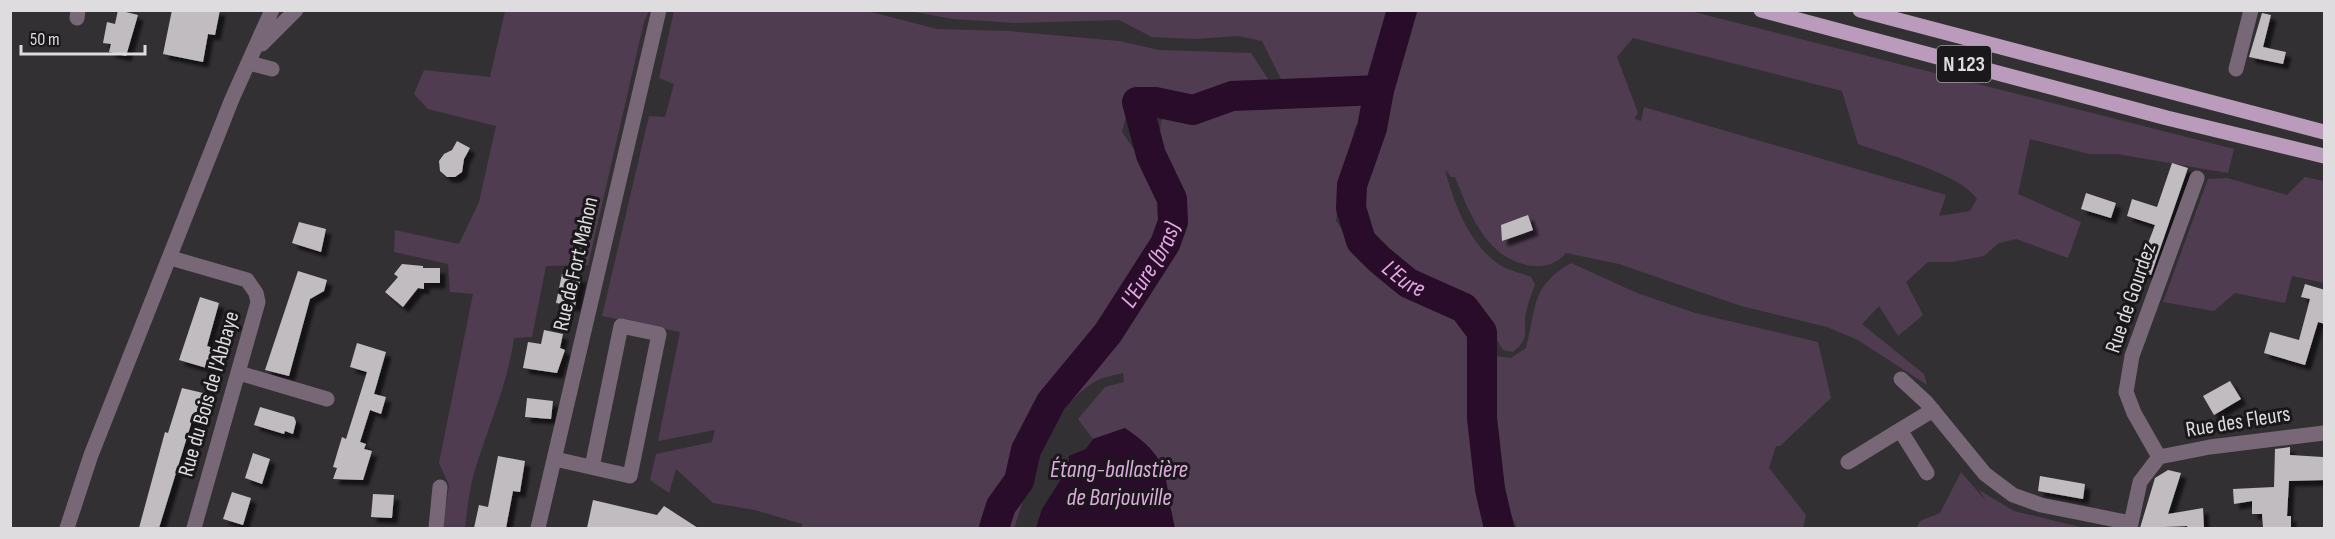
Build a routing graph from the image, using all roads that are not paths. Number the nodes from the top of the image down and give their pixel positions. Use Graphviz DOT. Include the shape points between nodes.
graph roads {
  1 [pos="272,10"];
  2 [pos="296,10"];
  3 [pos="659,10"];
  4 [pos="1761,10"];
  5 [pos="1860,10"];
  6 [pos="2252,10"];
  7 [pos="251,58"];
  8 [pos="272,69"];
  9 [pos="2236,69"];
  10 [pos="2325,132"];
  11 [pos="2325,156"];
  12 [pos="2197,178"];
  13 [pos="171,258"];
  14 [pos="239,373"];
  15 [pos="1901,379"];
  16 [pos="327,399"];
  17 [pos="1933,410"];
  18 [pos="1900,430"];
  19 [pos="2325,433"];
  20 [pos="2159,458"];
  21 [pos="555,459"];
  22 [pos="1848,462"];
  23 [pos="592,467"];
  24 [pos="1927,473"];
  25 [pos="440,486"];
  26 [pos="2130,526"];
  27 [pos="68,528"];
  28 [pos="194,528"];
  29 [pos="436,528"];
  30 [pos="538,528"];
  1 -- 7 [label="street"];
  2 -- 7 [label="street"];
  3 -- 21 [label="street, Rue de Fort Mahon"];
  4 -- 11 [label="main road, N 123"];
  5 -- 10 [label="main road, N 123"];
  6 -- 9 [label="street"];
  7 -- 8 [label="street"];
  7 -- 13 [label="street"];
  12 -- 20 [label="street, Rue de Gourdez" via="2132,356 2126,392"];
  13 -- 14 [label="street, Rue du Bois de l'Abbaye" via="247,280 256,293 258,302"];
  13 -- 27 [label="street" via="91,454"];
  14 -- 16 [label="street"];
  14 -- 28 [label="street, Rue du Bois de l'Abbaye"];
  15 -- 17 [label="street"];
  17 -- 18 [label="street"];
  17 -- 26 [label="street" via="1985,474 2013,495"];
  18 -- 22 [label="street"];
  18 -- 24 [label="street"];
  19 -- 20 [label="street, Rue des Fleurs" via="2210,447"];
  20 -- 26 [label="street" via="2140,482"];
  21 -- 23 [label="street"];
  21 -- 30 [label="street, Rue de Fort Mahon"];
  23 -- 23 [label="street" via="630,476 659,334 621,326"];
  25 -- 29 [label="street"];
}
